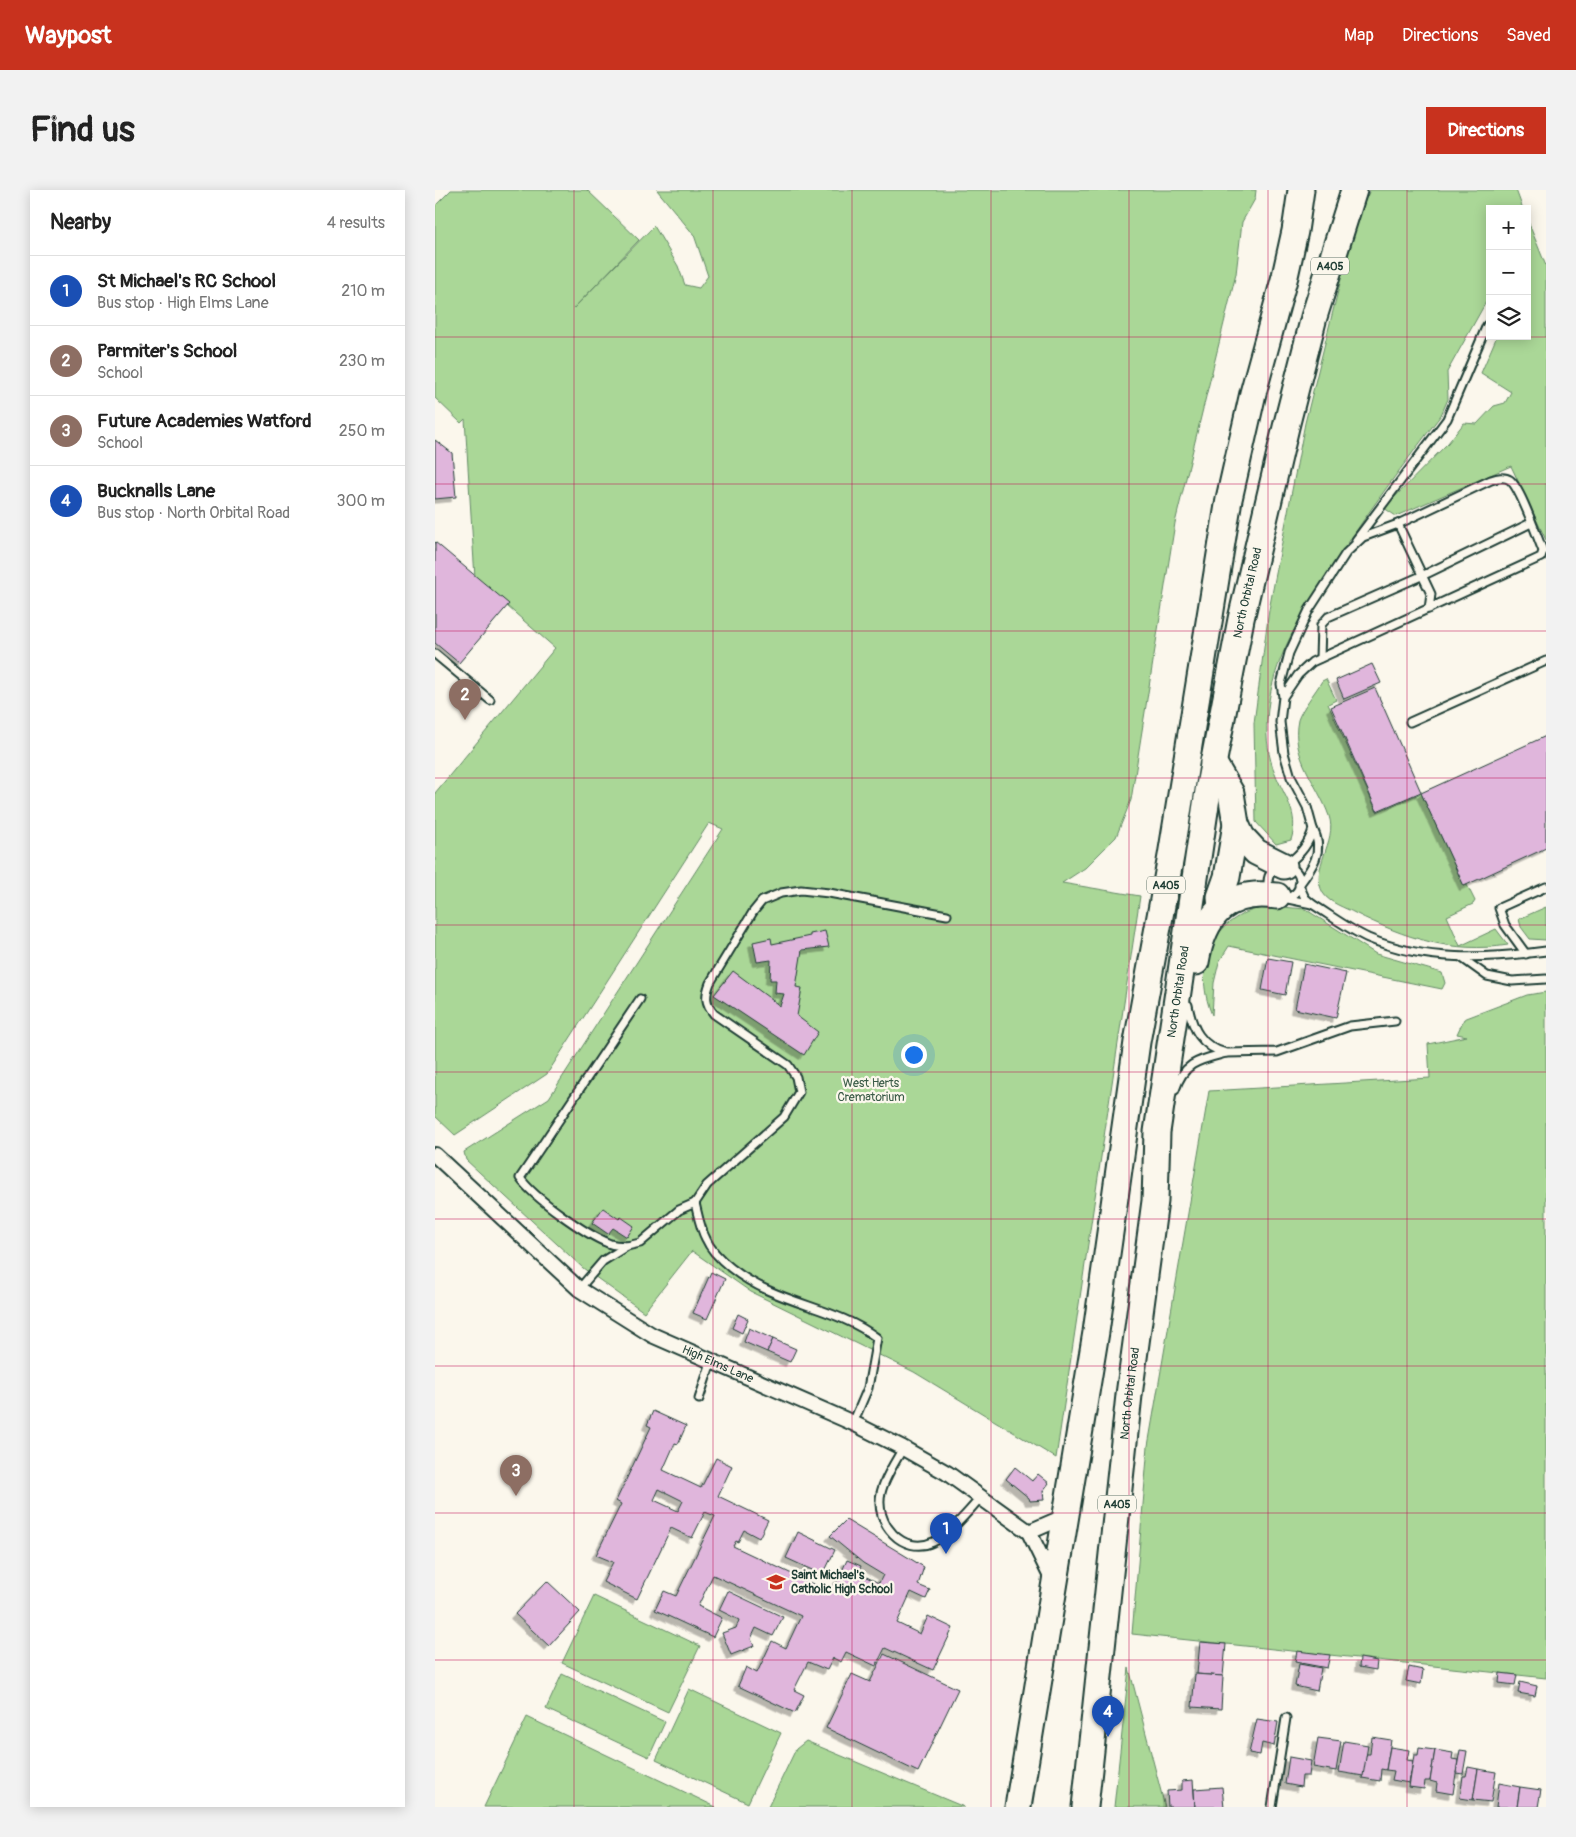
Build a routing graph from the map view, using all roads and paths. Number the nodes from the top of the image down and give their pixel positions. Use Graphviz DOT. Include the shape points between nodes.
graph roads {
  1 [pos="1301,190"];
  2 [pos="1354,190"];
  3 [pos="1486,327"];
  4 [pos="1531,523"];
  5 [pos="1398,524"];
  6 [pos="1353,544"];
  7 [pos="1423,575"];
  8 [pos="1429,609"];
  9 [pos="435,654"];
  10 [pos="1320,658"];
  11 [pos="1546,661"];
  12 [pos="1283,697"];
  13 [pos="490,700"];
  14 [pos="1410,722"];
  15 [pos="1213,762"];
  16 [pos="1236,824"];
  17 [pos="1313,829"];
  18 [pos="1284,866"];
  19 [pos="1546,888"];
  20 [pos="1286,893"];
  21 [pos="1312,904"];
  22 [pos="1221,908"];
  23 [pos="947,915"];
  24 [pos="1546,951"];
  25 [pos="1526,954"];
  26 [pos="1462,958"];
  27 [pos="1546,979"];
  28 [pos="640,999"];
  29 [pos="1188,1005"];
  30 [pos="1395,1021"];
  31 [pos="1226,1053"];
  32 [pos="1175,1090"];
  33 [pos="435,1154"];
  34 [pos="1155,1201"];
  35 [pos="695,1203"];
  36 [pos="627,1246"];
  37 [pos="579,1289"];
  38 [pos="711,1362"];
  39 [pos="699,1399"];
  40 [pos="853,1424"];
  41 [pos="903,1448"];
  42 [pos="981,1497"];
  43 [pos="1066,1516"];
  44 [pos="1029,1532"];
  45 [pos="1055,1584"];
  46 [pos="1286,1718"];
  47 [pos="1018,1807"];
  48 [pos="1085,1807"];
  49 [pos="1272,1807"];
  1 -- 43 [label="highway, A405" via="1287,267 1253,393 1229,500 1137,1042"];
  2 -- 15 [label="highway, North Orbital Road / A405" via="1314,317 1286,427 1241,619"];
  3 -- 6 [label="lane" via="1447,419"];
  4 -- 5 [label="lane" via="1517,489 1510,480 1501,477"];
  4 -- 7 [label="lane"];
  4 -- 8 [label="lane" via="1543,551 1541,557"];
  5 -- 6 [label="lane"];
  5 -- 7 [label="lane"];
  6 -- 12 [label="lane" via="1309,610 1293,644 1281,684"];
  7 -- 8 [label="lane" via="1431,594"];
  7 -- 10 [label="lane" via="1324,620 1320,631"];
  8 -- 10 [label="lane"];
  9 -- 13 [label="lane"];
  10 -- 12 [label="lane" via="1305,667"];
  11 -- 14 [label="lane"];
  12 -- 17 [label="lane" via="1280,722 1284,753"];
  15 -- 16 [label="highway" via="1231,793"];
  15 -- 34 [label="highway, North Orbital Road / A405" via="1157,1132"];
  16 -- 18 [label="highway" via="1249,847"];
  16 -- 22 [label="highway" via="1227,877 1220,897"];
  17 -- 18 [label="lane" via="1303,851"];
  17 -- 20 [label="lane" via="1318,838 1317,856 1311,869"];
  18 -- 20 [label="lane" via="1298,875"];
  18 -- 20 [label="lane" via="1273,870 1268,879 1270,889"];
  19 -- 25 [label="lane" via="1499,908 1505,925"];
  20 -- 21 [label="lane"];
  20 -- 21 [label="lane" via="1305,898"];
  20 -- 22 [label="highway, A405" via="1249,896"];
  21 -- 26 [label="lane" via="1368,938 1420,952"];
  22 -- 29 [label="highway, A405" via="1202,933"];
  23 -- 35 [label="lane" via="801,890 781,893 763,901 753,912 710,982 707,1006 788,1065 796,1077 799,1092 784,1118 707,1186"];
  24 -- 25 [label="lane"];
  25 -- 26 [label="lane"];
  26 -- 27 [label="lane" via="1487,976 1512,981"];
  28 -- 36 [label="lane" via="520,1178 528,1190 592,1234 609,1244"];
  29 -- 31 [label="lane" via="1193,1028 1202,1041 1210,1048"];
  29 -- 32 [label="highway, A405"];
  30 -- 31 [label="lane" via="1350,1026 1277,1052"];
  31 -- 32 [label="lane" via="1187,1067"];
  32 -- 34 [label="highway, A405"];
  33 -- 37 [label="street, High Elms Lane"];
  34 -- 48 [label="highway, North Orbital Road / A405" via="1128,1405"];
  35 -- 36 [label="lane" via="679,1210 640,1243"];
  35 -- 40 [label="lane" via="706,1240 719,1258 749,1282 860,1325 877,1338 868,1388"];
  36 -- 37 [label="lane" via="603,1261"];
  37 -- 38 [label="street, High Elms Lane" via="652,1335"];
  38 -- 39 [label="lane"];
  38 -- 40 [label="street, High Elms Lane"];
  40 -- 41 [label="street, High Elms Lane"];
  41 -- 42 [label="street, High Elms Lane"];
  41 -- 42 [label="lane" via="881,1492 880,1509 893,1535 908,1544 921,1546 935,1542"];
  42 -- 44 [label="street, High Elms Lane"];
  43 -- 44 [label="street"];
  43 -- 45 [label="highway, A405"];
  44 -- 45 [label="street, High Elms Lane"];
  45 -- 47 [label="highway, A405"];
  46 -- 49 [label="lane"];
}
